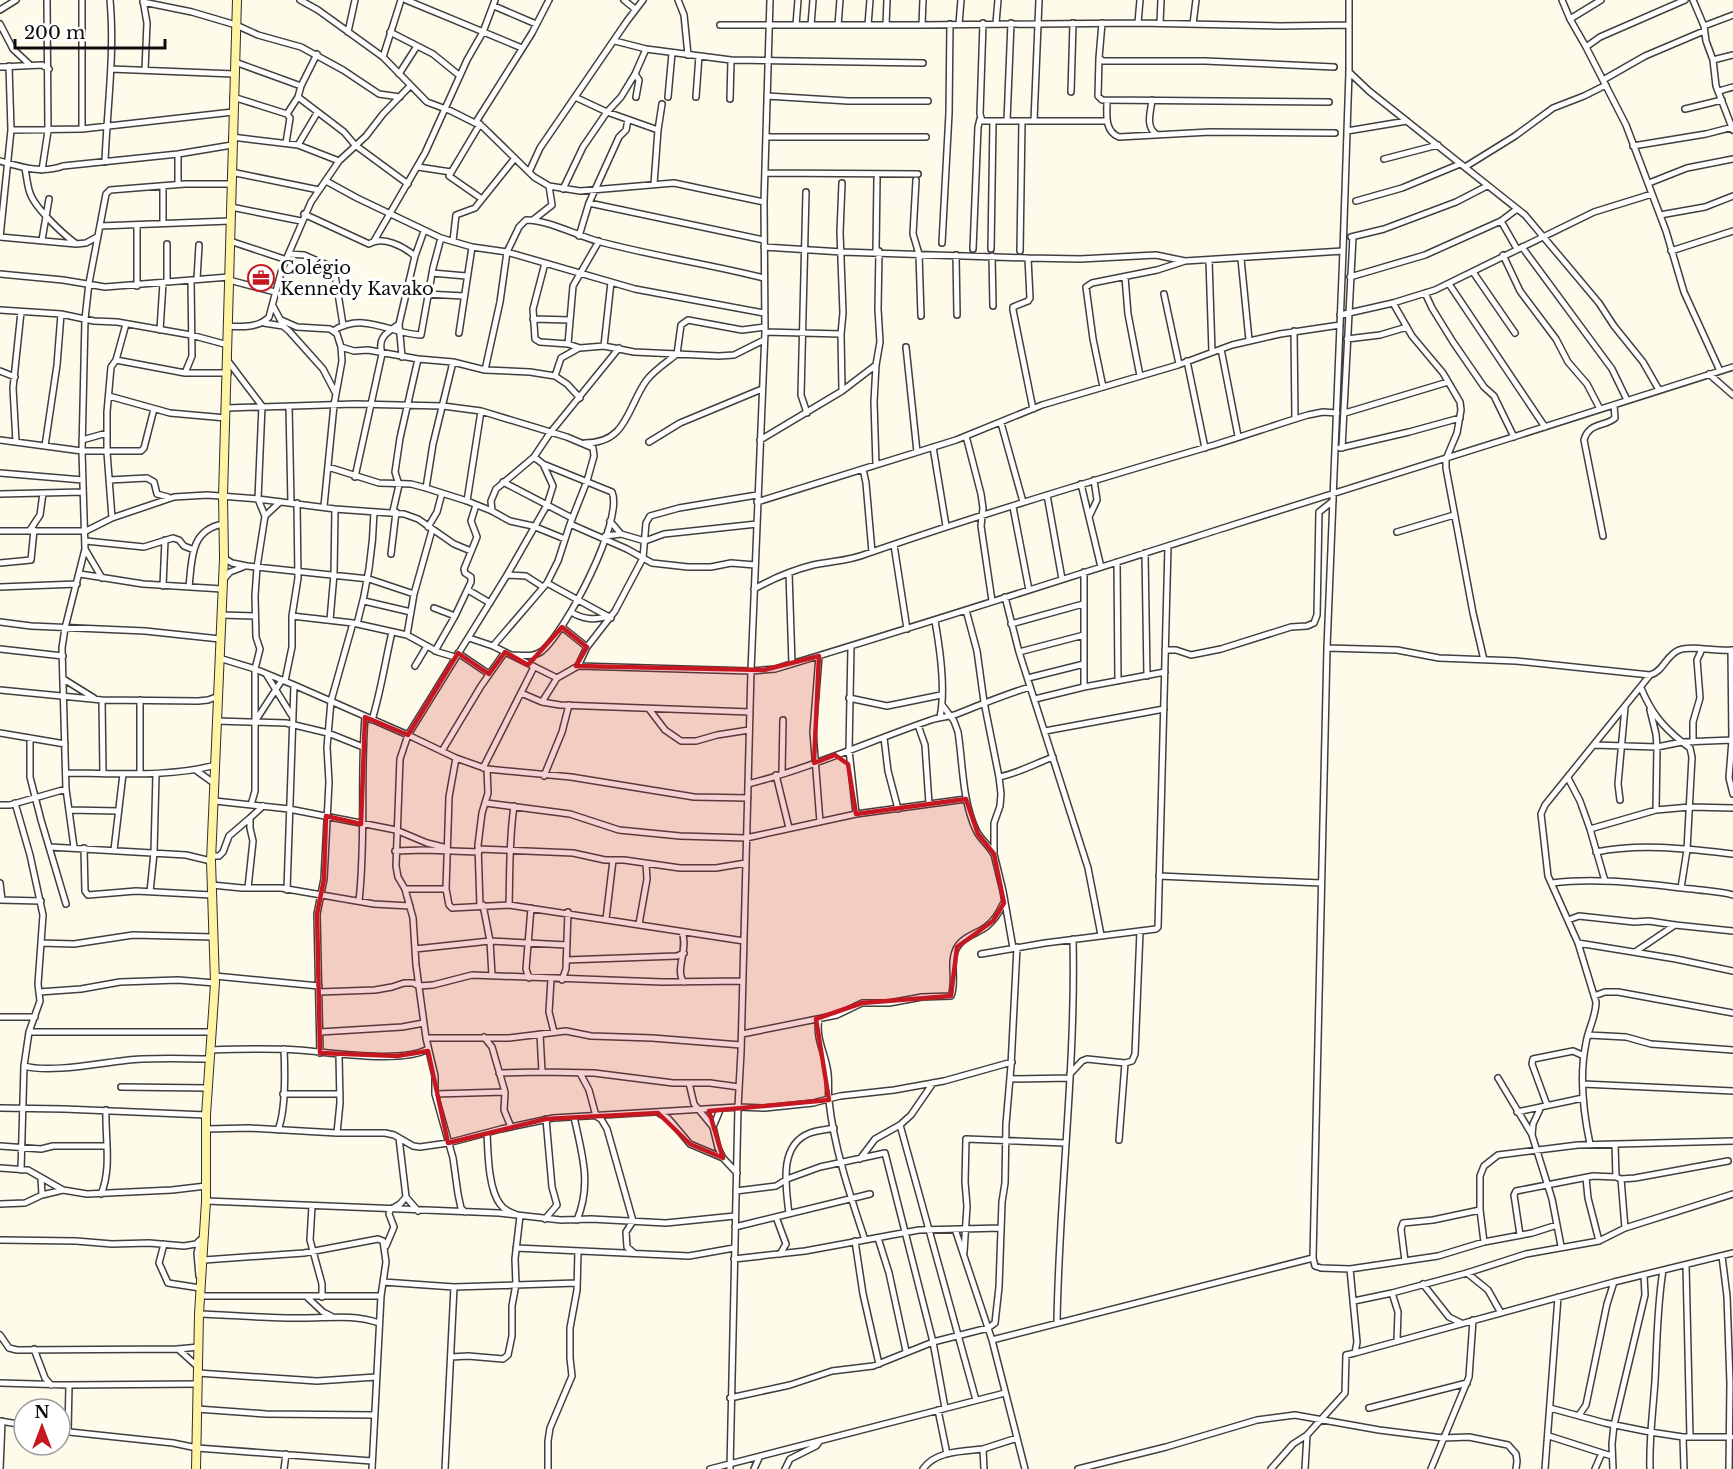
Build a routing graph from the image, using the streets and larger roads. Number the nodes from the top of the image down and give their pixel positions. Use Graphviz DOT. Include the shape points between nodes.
graph roads {
  1 [pos="16,0"];
  2 [pos="47,0"];
  3 [pos="82,0"];
  4 [pos="110,0"];
  5 [pos="237,0"];
  6 [pos="300,0"];
  7 [pos="355,0"];
  8 [pos="404,0"];
  9 [pos="549,0"];
  10 [pos="624,0"];
  11 [pos="644,0"];
  12 [pos="678,0"];
  13 [pos="770,0"];
  14 [pos="798,0"];
  15 [pos="813,0"];
  16 [pos="840,0"];
  17 [pos="870,0"];
  18 [pos="887,0"];
  19 [pos="923,0"];
  20 [pos="961,0"];
  21 [pos="998,0"];
  22 [pos="1039,0"];
  23 [pos="1140,0"];
  24 [pos="1161,0"];
  25 [pos="1196,0"];
  26 [pos="1349,0"];
  27 [pos="1562,0"];
  28 [pos="1601,0"];
  29 [pos="1685,0"];
  30 [pos="1693,0"];
  31 [pos="143,1"];
  32 [pos="495,3"];
  33 [pos="635,9"];
  34 [pos="0,10"];
  35 [pos="1733,15"];
  36 [pos="1570,19"];
  37 [pos="983,23"];
  38 [pos="996,23"];
  39 [pos="1011,23"];
  40 [pos="1073,23"];
  41 [pos="1102,23"];
  42 [pos="1138,23"];
  43 [pos="1160,23"];
  44 [pos="0,24"];
  45 [pos="536,24"];
  46 [pos="950,24"];
  47 [pos="959,24"];
  48 [pos="1038,24"];
  49 [pos="1193,24"];
  50 [pos="1349,24"];
  51 [pos="236,25"];
  52 [pos="720,25"];
  53 [pos="770,25"];
  54 [pos="796,25"];
  55 [pos="811,25"];
  56 [pos="838,25"];
  57 [pos="868,25"];
  58 [pos="886,25"];
  59 [pos="922,25"];
  60 [pos="1704,29"];
  61 [pos="348,32"];
  62 [pos="390,32"];
  63 [pos="483,32"];
  64 [pos="615,41"];
  65 [pos="417,46"];
  66 [pos="1586,47"];
  67 [pos="522,48"];
  68 [pos="646,49"];
  69 [pos="672,53"];
  70 [pos="317,54"];
  71 [pos="1733,54"];
  72 [pos="688,55"];
  73 [pos="699,56"];
  74 [pos="383,57"];
  75 [pos="1099,58"];
  76 [pos="49,60"];
  77 [pos="731,60"];
  78 [pos="768,60"];
  79 [pos="1713,60"];
  80 [pos="235,62"];
  81 [pos="923,63"];
  82 [pos="29,64"];
  83 [pos="42,65"];
  84 [pos="9,66"];
  85 [pos="1334,67"];
  86 [pos="0,68"];
  87 [pos="49,69"];
  88 [pos="111,69"];
  89 [pos="145,70"];
  90 [pos="1349,72"];
  91 [pos="234,74"];
  92 [pos="399,74"];
  93 [pos="635,74"];
  94 [pos="460,76"];
  95 [pos="1605,83"];
  96 [pos="301,86"];
  97 [pos="410,86"];
  98 [pos="1733,87"];
  99 [pos="1719,91"];
  100 [pos="1071,92"];
  101 [pos="766,96"];
  102 [pos="233,97"];
  103 [pos="298,97"];
  104 [pos="400,97"];
  105 [pos="636,97"];
  106 [pos="668,97"];
  107 [pos="696,97"];
  108 [pos="577,98"];
  109 [pos="730,99"];
  110 [pos="928,100"];
  111 [pos="1152,100"];
  112 [pos="1722,100"];
  113 [pos="1107,101"];
  114 [pos="1329,102"];
  115 [pos="662,104"];
  116 [pos="444,108"];
  117 [pos="1685,110"];
  118 [pos="233,112"];
  119 [pos="607,112"];
  120 [pos="317,113"];
  121 [pos="287,114"];
  122 [pos="628,120"];
  123 [pos="980,120"];
  124 [pos="993,121"];
  125 [pos="1007,121"];
  126 [pos="1022,121"];
  127 [pos="1034,121"];
  128 [pos="1107,121"];
  129 [pos="1407,121"];
  130 [pos="478,123"];
  131 [pos="106,126"];
  132 [pos="1733,128"];
  133 [pos="82,129"];
  134 [pos="11,130"];
  135 [pos="658,130"];
  136 [pos="48,131"];
  137 [pos="1347,131"];
  138 [pos="1335,133"];
  139 [pos="1156,134"];
  140 [pos="766,137"];
  141 [pos="926,137"];
  142 [pos="232,141"];
  143 [pos="286,143"];
  144 [pos="298,145"];
  145 [pos="355,145"];
  146 [pos="1438,146"];
  147 [pos="1632,146"];
  148 [pos="177,154"];
  149 [pos="515,158"];
  150 [pos="1384,159"];
  151 [pos="1733,159"];
  152 [pos="0,161"];
  153 [pos="339,161"];
  154 [pos="105,162"];
  155 [pos="9,164"];
  156 [pos="1463,165"];
  157 [pos="418,167"];
  158 [pos="25,169"];
  159 [pos="40,170"];
  160 [pos="231,172"];
  161 [pos="451,172"];
  162 [pos="529,172"];
  163 [pos="765,173"];
  164 [pos="877,178"];
  165 [pos="28,180"];
  166 [pos="326,181"];
  167 [pos="842,183"];
  168 [pos="1649,183"];
  169 [pos="178,184"];
  170 [pos="231,184"];
  171 [pos="408,184"];
  172 [pos="654,184"];
  173 [pos="163,186"];
  174 [pos="549,186"];
  175 [pos="1487,186"];
  176 [pos="563,189"];
  177 [pos="596,189"];
  178 [pos="319,190"];
  179 [pos="806,192"];
  180 [pos="1652,194"];
  181 [pos="1733,196"];
  182 [pos="2,198"];
  183 [pos="49,199"];
  184 [pos="482,199"];
  185 [pos="1356,201"];
  186 [pos="764,202"];
  187 [pos="589,203"];
  188 [pos="231,207"];
  189 [pos="1517,209"];
  190 [pos="391,213"];
  191 [pos="46,214"];
  192 [pos="304,214"];
  193 [pos="1660,215"];
  194 [pos="533,220"];
  195 [pos="230,221"];
  196 [pos="301,221"];
  197 [pos="1501,221"];
  198 [pos="163,224"];
  199 [pos="137,225"];
  200 [pos="100,226"];
  201 [pos="424,231"];
  202 [pos="1733,231"];
  203 [pos="579,236"];
  204 [pos="0,237"];
  205 [pos="97,237"];
  206 [pos="1353,237"];
  207 [pos="1545,237"];
  208 [pos="441,238"];
  209 [pos="1344,238"];
  210 [pos="42,240"];
  211 [pos="230,241"];
  212 [pos="374,241"];
  213 [pos="453,241"];
  214 [pos="599,242"];
  215 [pos="76,243"];
  216 [pos="86,243"];
  217 [pos="764,243"];
  218 [pos="942,243"];
  219 [pos="167,244"];
  220 [pos="199,244"];
  221 [pos="471,247"];
  222 [pos="1520,248"];
  223 [pos="805,249"];
  224 [pos="973,249"];
  225 [pos="991,249"];
  226 [pos="95,250"];
  227 [pos="877,251"];
  228 [pos="1020,251"];
  229 [pos="1343,251"];
  230 [pos="1671,251"];
  231 [pos="507,252"];
  232 [pos="842,252"];
  233 [pos="919,254"];
  234 [pos="415,255"];
  235 [pos="956,255"];
  236 [pos="1503,255"];
  237 [pos="992,256"];
  238 [pos="288,257"];
  239 [pos="1028,258"];
  240 [pos="1241,259"];
  241 [pos="1209,260"];
  242 [pos="1185,261"];
  243 [pos="545,263"];
  244 [pos="1473,272"];
  245 [pos="432,273"];
  246 [pos="0,274"];
  247 [pos="581,274"];
  248 [pos="466,276"];
  249 [pos="1125,277"];
  250 [pos="1350,277"];
  251 [pos="229,278"];
  252 [pos="764,278"];
  253 [pos="194,280"];
  254 [pos="611,282"];
  255 [pos="165,283"];
  256 [pos="89,284"];
  257 [pos="1449,284"];
  258 [pos="137,286"];
  259 [pos="275,292"];
  260 [pos="407,293"];
  261 [pos="1425,293"];
  262 [pos="429,294"];
  263 [pos="1164,294"];
  264 [pos="464,296"];
  265 [pos="1394,303"];
  266 [pos="273,306"];
  267 [pos="993,306"];
  268 [pos="0,310"];
  269 [pos="21,312"];
  270 [pos="764,313"];
  271 [pos="61,314"];
  272 [pos="1348,314"];
  273 [pos="957,315"];
  274 [pos="1340,315"];
  275 [pos="921,316"];
  276 [pos="85,319"];
  277 [pos="533,319"];
  278 [pos="282,320"];
  279 [pos="570,320"];
  280 [pos="264,323"];
  281 [pos="126,324"];
  282 [pos="345,324"];
  283 [pos="1340,325"];
  284 [pos="227,326"];
  285 [pos="283,326"];
  286 [pos="397,327"];
  287 [pos="1407,327"];
  288 [pos="765,329"];
  289 [pos="160,330"];
  290 [pos="333,331"];
  291 [pos="1294,332"];
  292 [pos="459,333"];
  293 [pos="803,333"];
  294 [pos="1515,333"];
  295 [pos="841,334"];
  296 [pos="191,335"];
  297 [pos="1347,339"];
  298 [pos="764,340"];
  299 [pos="1249,340"];
  300 [pos="568,344"];
  301 [pos="228,345"];
  302 [pos="604,346"];
  303 [pos="341,347"];
  304 [pos="906,347"];
  305 [pos="580,348"];
  306 [pos="619,348"];
  307 [pos="1221,349"];
  308 [pos="1212,352"];
  309 [pos="381,354"];
  310 [pos="677,354"];
  311 [pos="402,357"];
  312 [pos="418,359"];
  313 [pos="116,360"];
  314 [pos="228,361"];
  315 [pos="1187,361"];
  316 [pos="453,362"];
  317 [pos="1179,364"];
  318 [pos="876,365"];
  319 [pos="1733,367"];
  320 [pos="485,370"];
  321 [pos="0,371"];
  322 [pos="1720,371"];
  323 [pos="185,373"];
  324 [pos="228,373"];
  325 [pos="1709,375"];
  326 [pos="15,376"];
  327 [pos="555,376"];
  328 [pos="1140,376"];
  329 [pos="1449,382"];
  330 [pos="1103,387"];
  331 [pos="762,389"];
  332 [pos="1659,390"];
  333 [pos="842,391"];
  334 [pos="336,394"];
  335 [pos="1733,395"];
  336 [pos="109,396"];
  337 [pos="580,398"];
  338 [pos="1627,400"];
  339 [pos="371,404"];
  340 [pos="407,404"];
  341 [pos="334,405"];
  342 [pos="1614,405"];
  343 [pos="262,406"];
  344 [pos="289,406"];
  345 [pos="443,406"];
  346 [pos="226,408"];
  347 [pos="154,409"];
  348 [pos="1033,409"];
  349 [pos="1600,409"];
  350 [pos="481,411"];
  351 [pos="1337,412"];
  352 [pos="807,413"];
  353 [pos="1345,413"];
  354 [pos="226,418"];
  355 [pos="1460,418"];
  356 [pos="1296,419"];
  357 [pos="1000,423"];
  358 [pos="1545,427"];
  359 [pos="107,433"];
  360 [pos="550,433"];
  361 [pos="966,436"];
  362 [pos="1238,436"];
  363 [pos="1514,437"];
  364 [pos="0,440"];
  365 [pos="82,440"];
  366 [pos="760,440"];
  367 [pos="16,442"];
  368 [pos="649,442"];
  369 [pos="583,443"];
  370 [pos="45,446"];
  371 [pos="933,447"];
  372 [pos="1206,448"];
  373 [pos="1342,448"];
  374 [pos="1335,450"];
  375 [pos="82,451"];
  376 [pos="107,452"];
  377 [pos="917,452"];
  378 [pos="534,457"];
  379 [pos="1446,459"];
  380 [pos="543,464"];
  381 [pos="876,465"];
  382 [pos="328,467"];
  383 [pos="863,469"];
  384 [pos="0,473"];
  385 [pos="355,477"];
  386 [pos="83,480"];
  387 [pos="109,480"];
  388 [pos="1094,480"];
  389 [pos="587,481"];
  390 [pos="503,482"];
  391 [pos="1081,484"];
  392 [pos="399,485"];
  393 [pos="426,488"];
  394 [pos="83,492"];
  395 [pos="43,493"];
  396 [pos="442,493"];
  397 [pos="0,494"];
  398 [pos="1333,494"];
  399 [pos="758,495"];
  400 [pos="1047,495"];
  401 [pos="223,496"];
  402 [pos="168,497"];
  403 [pos="258,499"];
  404 [pos="467,501"];
  405 [pos="491,501"];
  406 [pos="1333,501"];
  407 [pos="280,502"];
  408 [pos="757,502"];
  409 [pos="1023,502"];
  410 [pos="294,503"];
  411 [pos="476,505"];
  412 [pos="547,505"];
  413 [pos="324,506"];
  414 [pos="483,507"];
  415 [pos="1013,507"];
  416 [pos="335,509"];
  417 [pos="492,511"];
  418 [pos="374,512"];
  419 [pos="395,512"];
  420 [pos="983,515"];
  421 [pos="1454,515"];
  422 [pos="265,516"];
  423 [pos="1089,517"];
  424 [pos="112,518"];
  425 [pos="572,518"];
  426 [pos="610,521"];
  427 [pos="223,524"];
  428 [pos="757,524"];
  429 [pos="570,525"];
  430 [pos="533,526"];
  431 [pos="946,526"];
  432 [pos="430,528"];
  433 [pos="32,530"];
  434 [pos="0,531"];
  435 [pos="86,531"];
  436 [pos="1397,532"];
  437 [pos="621,534"];
  438 [pos="1603,536"];
  439 [pos="565,538"];
  440 [pos="604,538"];
  441 [pos="165,540"];
  442 [pos="86,541"];
  443 [pos="645,541"];
  444 [pos="894,545"];
  445 [pos="1168,546"];
  446 [pos="86,549"];
  447 [pos="194,550"];
  448 [pos="471,551"];
  449 [pos="872,552"];
  450 [pos="1145,553"];
  451 [pos="391,554"];
  452 [pos="224,558"];
  453 [pos="643,558"];
  454 [pos="1117,562"];
  455 [pos="0,563"];
  456 [pos="247,566"];
  457 [pos="755,566"];
  458 [pos="257,567"];
  459 [pos="1101,567"];
  460 [pos="298,570"];
  461 [pos="1084,572"];
  462 [pos="754,573"];
  463 [pos="789,573"];
  464 [pos="80,574"];
  465 [pos="334,574"];
  466 [pos="507,575"];
  467 [pos="102,578"];
  468 [pos="369,579"];
  469 [pos="1062,579"];
  470 [pos="0,580"];
  471 [pos="223,580"];
  472 [pos="770,580"];
  473 [pos="77,584"];
  474 [pos="545,585"];
  475 [pos="0,586"];
  476 [pos="163,586"];
  477 [pos="189,587"];
  478 [pos="222,589"];
  479 [pos="754,589"];
  480 [pos="468,590"];
  481 [pos="1029,590"];
  482 [pos="414,594"];
  483 [pos="1005,597"];
  484 [pos="579,599"];
  485 [pos="364,601"];
  486 [pos="992,601"];
  487 [pos="490,603"];
  488 [pos="1083,604"];
  489 [pos="434,608"];
  490 [pos="966,610"];
  491 [pos="411,612"];
  492 [pos="571,612"];
  493 [pos="221,615"];
  494 [pos="255,616"];
  495 [pos="292,616"];
  496 [pos="455,616"];
  497 [pos="610,617"];
  498 [pos="330,620"];
  499 [pos="935,621"];
  500 [pos="0,622"];
  501 [pos="355,624"];
  502 [pos="1011,624"];
  503 [pos="562,627"];
  504 [pos="65,628"];
  505 [pos="907,629"];
  506 [pos="392,632"];
  507 [pos="407,635"];
  508 [pos="1084,635"];
  509 [pos="469,638"];
  510 [pos="220,639"];
  511 [pos="427,646"];
  512 [pos="850,646"];
  513 [pos="495,647"];
  514 [pos="587,647"];
  515 [pos="1327,648"];
  516 [pos="0,649"];
  517 [pos="1702,649"];
  518 [pos="1165,650"];
  519 [pos="1732,650"];
  520 [pos="435,651"];
  521 [pos="1019,652"];
  522 [pos="508,654"];
  523 [pos="456,655"];
  524 [pos="532,655"];
  525 [pos="63,656"];
  526 [pos="819,656"];
  527 [pos="219,658"];
  528 [pos="499,660"];
  529 [pos="1484,660"];
  530 [pos="792,664"];
  531 [pos="1084,664"];
  532 [pos="415,666"];
  533 [pos="531,666"];
  534 [pos="578,666"];
  535 [pos="255,669"];
  536 [pos="751,671"];
  537 [pos="1165,672"];
  538 [pos="266,673"];
  539 [pos="489,674"];
  540 [pos="1650,675"];
  541 [pos="1147,676"];
  542 [pos="557,678"];
  543 [pos="1028,678"];
  544 [pos="65,680"];
  545 [pos="284,680"];
  546 [pos="1118,681"];
  547 [pos="294,685"];
  548 [pos="1030,687"];
  549 [pos="1084,687"];
  550 [pos="1641,688"];
  551 [pos="0,690"];
  552 [pos="276,691"];
  553 [pos="521,693"];
  554 [pos="65,695"];
  555 [pos="941,695"];
  556 [pos="219,696"];
  557 [pos="849,698"];
  558 [pos="95,699"];
  559 [pos="1035,699"];
  560 [pos="102,700"];
  561 [pos="140,700"];
  562 [pos="331,702"];
  563 [pos="542,702"];
  564 [pos="984,702"];
  565 [pos="569,705"];
  566 [pos="1625,705"];
  567 [pos="943,706"];
  568 [pos="1164,709"];
  569 [pos="1650,709"];
  570 [pos="653,711"];
  571 [pos="750,712"];
  572 [pos="292,716"];
  573 [pos="950,716"];
  574 [pos="365,717"];
  575 [pos="940,717"];
  576 [pos="372,720"];
  577 [pos="783,720"];
  578 [pos="217,721"];
  579 [pos="255,722"];
  580 [pos="291,724"];
  581 [pos="918,725"];
  582 [pos="749,730"];
  583 [pos="1045,730"];
  584 [pos="0,733"];
  585 [pos="328,733"];
  586 [pos="408,735"];
  587 [pos="30,738"];
  588 [pos="884,738"];
  589 [pos="1732,740"];
  590 [pos="1682,742"];
  591 [pos="1693,742"];
  592 [pos="65,744"];
  593 [pos="1594,745"];
  594 [pos="363,747"];
  595 [pos="1621,747"];
  596 [pos="1657,747"];
  597 [pos="849,750"];
  598 [pos="442,751"];
  599 [pos="835,755"];
  600 [pos="1053,757"];
  601 [pos="456,759"];
  602 [pos="814,763"];
  603 [pos="216,765"];
  604 [pos="851,766"];
  605 [pos="485,769"];
  606 [pos="197,771"];
  607 [pos="66,773"];
  608 [pos="103,773"];
  609 [pos="140,773"];
  610 [pos="123,774"];
  611 [pos="156,774"];
  612 [pos="779,774"];
  613 [pos="544,776"];
  614 [pos="999,777"];
  615 [pos="1568,778"];
  616 [pos="215,784"];
  617 [pos="748,784"];
  618 [pos="66,789"];
  619 [pos="1733,794"];
  620 [pos="36,796"];
  621 [pos="748,798"];
  622 [pos="966,799"];
  623 [pos="1620,800"];
  624 [pos="215,801"];
  625 [pos="486,802"];
  626 [pos="15,803"];
  627 [pos="929,804"];
  628 [pos="0,805"];
  629 [pos="251,805"];
  630 [pos="263,806"];
  631 [pos="514,806"];
  632 [pos="1690,807"];
  633 [pos="1733,808"];
  634 [pos="290,809"];
  635 [pos="898,809"];
  636 [pos="69,810"];
  637 [pos="1656,810"];
  638 [pos="118,811"];
  639 [pos="856,814"];
  640 [pos="326,816"];
  641 [pos="250,818"];
  642 [pos="820,822"];
  643 [pos="362,824"];
  644 [pos="789,828"];
  645 [pos="1590,829"];
  646 [pos="396,830"];
  647 [pos="746,838"];
  648 [pos="395,842"];
  649 [pos="50,847"];
  650 [pos="74,847"];
  651 [pos="84,848"];
  652 [pos="114,850"];
  653 [pos="447,850"];
  654 [pos="478,850"];
  655 [pos="1687,850"];
  656 [pos="395,851"];
  657 [pos="409,851"];
  658 [pos="512,852"];
  659 [pos="1596,852"];
  660 [pos="154,853"];
  661 [pos="994,854"];
  662 [pos="1733,854"];
  663 [pos="211,859"];
  664 [pos="613,860"];
  665 [pos="746,863"];
  666 [pos="646,864"];
  667 [pos="1160,876"];
  668 [pos="1605,881"];
  669 [pos="0,883"];
  670 [pos="1321,883"];
  671 [pos="1552,883"];
  672 [pos="212,885"];
  673 [pos="248,888"];
  674 [pos="1681,888"];
  675 [pos="405,889"];
  676 [pos="446,889"];
  677 [pos="287,890"];
  678 [pos="150,892"];
  679 [pos="212,895"];
  680 [pos="1733,895"];
  681 [pos="321,896"];
  682 [pos="1,900"];
  683 [pos="41,901"];
  684 [pos="359,901"];
  685 [pos="1004,903"];
  686 [pos="66,904"];
  687 [pos="509,904"];
  688 [pos="410,906"];
  689 [pos="481,906"];
  690 [pos="531,908"];
  691 [pos="568,912"];
  692 [pos="606,919"];
  693 [pos="1568,920"];
  694 [pos="639,924"];
  695 [pos="1675,925"];
  696 [pos="1140,931"];
  697 [pos="1733,931"];
  698 [pos="686,935"];
  699 [pos="1101,935"];
  700 [pos="213,937"];
  701 [pos="1073,939"];
  702 [pos="490,941"];
  703 [pos="744,941"];
  704 [pos="528,942"];
  705 [pos="41,943"];
  706 [pos="1578,943"];
  707 [pos="567,945"];
  708 [pos="1015,948"];
  709 [pos="415,949"];
  710 [pos="1635,952"];
  711 [pos="684,953"];
  712 [pos="981,954"];
  713 [pos="677,956"];
  714 [pos="566,960"];
  715 [pos="682,961"];
  716 [pos="1733,971"];
  717 [pos="492,975"];
  718 [pos="529,978"];
  719 [pos="551,979"];
  720 [pos="215,980"];
  721 [pos="562,980"];
  722 [pos="743,981"];
  723 [pos="684,982"];
  724 [pos="419,986"];
  725 [pos="319,989"];
  726 [pos="39,992"];
  727 [pos="1594,996"];
  728 [pos="1733,1013"];
  729 [pos="0,1017"];
  730 [pos="34,1017"];
  731 [pos="819,1019"];
  732 [pos="424,1023"];
  733 [pos="29,1032"];
  734 [pos="211,1032"];
  735 [pos="320,1032"];
  736 [pos="554,1032"];
  737 [pos="540,1034"];
  738 [pos="742,1034"];
  739 [pos="1587,1035"];
  740 [pos="484,1037"];
  741 [pos="426,1038"];
  742 [pos="741,1045"];
  743 [pos="428,1049"];
  744 [pos="210,1050"];
  745 [pos="284,1050"];
  746 [pos="1733,1050"];
  747 [pos="320,1053"];
  748 [pos="415,1054"];
  749 [pos="339,1055"];
  750 [pos="1584,1056"];
  751 [pos="209,1059"];
  752 [pos="431,1059"];
  753 [pos="1012,1062"];
  754 [pos="1125,1063"];
  755 [pos="24,1066"];
  756 [pos="542,1072"];
  757 [pos="499,1073"];
  758 [pos="580,1073"];
  759 [pos="1070,1076"];
  760 [pos="1498,1078"];
  761 [pos="1010,1079"];
  762 [pos="689,1083"];
  763 [pos="933,1083"];
  764 [pos="1583,1084"];
  765 [pos="121,1087"];
  766 [pos="739,1087"];
  767 [pos="208,1088"];
  768 [pos="1733,1091"];
  769 [pos="505,1092"];
  770 [pos="283,1094"];
  771 [pos="340,1094"];
  772 [pos="435,1095"];
  773 [pos="1583,1098"];
  774 [pos="829,1100"];
  775 [pos="1547,1105"];
  776 [pos="738,1107"];
  777 [pos="1540,1107"];
  778 [pos="0,1108"];
  779 [pos="21,1110"];
  780 [pos="106,1110"];
  781 [pos="698,1110"];
  782 [pos="720,1110"];
  783 [pos="1517,1112"];
  784 [pos="658,1113"];
  785 [pos="206,1115"];
  786 [pos="596,1116"];
  787 [pos="574,1117"];
  788 [pos="546,1119"];
  789 [pos="900,1125"];
  790 [pos="511,1127"];
  791 [pos="713,1127"];
  792 [pos="834,1128"];
  793 [pos="206,1129"];
  794 [pos="278,1130"];
  795 [pos="488,1132"];
  796 [pos="337,1133"];
  797 [pos="1532,1135"];
  798 [pos="399,1138"];
  799 [pos="1006,1140"];
  800 [pos="1119,1140"];
  801 [pos="1733,1141"];
  802 [pos="448,1143"];
  803 [pos="1065,1143"];
  804 [pos="1590,1144"];
  805 [pos="1615,1144"];
  806 [pos="0,1146"];
  807 [pos="106,1146"];
  808 [pos="21,1147"];
  809 [pos="1537,1150"];
  810 [pos="723,1158"];
  811 [pos="860,1160"];
  812 [pos="1728,1161"];
  813 [pos="843,1164"];
  814 [pos="0,1168"];
  815 [pos="21,1170"];
  816 [pos="737,1173"];
  817 [pos="41,1178"];
  818 [pos="1586,1178"];
  819 [pos="1618,1178"];
  820 [pos="787,1179"];
  821 [pos="105,1184"];
  822 [pos="1548,1185"];
  823 [pos="206,1186"];
  824 [pos="63,1190"];
  825 [pos="736,1191"];
  826 [pos="110,1193"];
  827 [pos="101,1194"];
  828 [pos="870,1194"];
  829 [pos="1733,1194"];
  830 [pos="42,1195"];
  831 [pos="406,1197"];
  832 [pos="851,1199"];
  833 [pos="206,1201"];
  834 [pos="0,1204"];
  835 [pos="312,1206"];
  836 [pos="390,1210"];
  837 [pos="461,1210"];
  838 [pos="1480,1210"];
  839 [pos="418,1211"];
  840 [pos="789,1214"];
  841 [pos="520,1216"];
  842 [pos="735,1216"];
  843 [pos="776,1217"];
  844 [pos="545,1218"];
  845 [pos="577,1220"];
  846 [pos="633,1221"];
  847 [pos="1557,1225"];
  848 [pos="735,1227"];
  849 [pos="1001,1228"];
  850 [pos="1625,1228"];
  851 [pos="205,1229"];
  852 [pos="929,1229"];
  853 [pos="955,1229"];
  854 [pos="966,1229"];
  855 [pos="904,1232"];
  856 [pos="1520,1235"];
  857 [pos="878,1238"];
  858 [pos="0,1240"];
  859 [pos="200,1240"];
  860 [pos="865,1240"];
  861 [pos="855,1241"];
  862 [pos="1599,1241"];
  863 [pos="1484,1242"];
  864 [pos="164,1244"];
  865 [pos="184,1246"];
  866 [pos="1560,1246"];
  867 [pos="385,1248"];
  868 [pos="516,1248"];
  869 [pos="734,1248"];
  870 [pos="578,1251"];
  871 [pos="313,1252"];
  872 [pos="964,1252"];
  873 [pos="1733,1253"];
  874 [pos="635,1254"];
  875 [pos="780,1254"];
  876 [pos="1722,1256"];
  877 [pos="1313,1258"];
  878 [pos="734,1259"];
  879 [pos="200,1261"];
  880 [pos="1405,1261"];
  881 [pos="1686,1264"];
  882 [pos="1350,1269"];
  883 [pos="1663,1270"];
  884 [pos="1467,1273"];
  885 [pos="1644,1275"];
  886 [pos="383,1282"];
  887 [pos="1614,1282"];
  888 [pos="577,1283"];
  889 [pos="516,1284"];
  890 [pos="1423,1284"];
  891 [pos="454,1287"];
  892 [pos="200,1292"];
  893 [pos="1392,1293"];
  894 [pos="381,1296"];
  895 [pos="322,1297"];
  896 [pos="1558,1297"];
  897 [pos="308,1298"];
  898 [pos="1354,1301"];
  899 [pos="1501,1312"];
  900 [pos="199,1314"];
  901 [pos="333,1316"];
  902 [pos="1473,1320"];
  903 [pos="1057,1322"];
  904 [pos="379,1323"];
  905 [pos="1461,1323"];
  906 [pos="988,1329"];
  907 [pos="0,1335"];
  908 [pos="958,1336"];
  909 [pos="992,1340"];
  910 [pos="1398,1340"];
  911 [pos="933,1342"];
  912 [pos="199,1347"];
  913 [pos="34,1349"];
  914 [pos="178,1349"];
  915 [pos="906,1351"];
  916 [pos="1355,1353"];
  917 [pos="451,1358"];
  918 [pos="879,1364"];
  919 [pos="198,1370"];
  920 [pos="375,1377"];
  921 [pos="0,1383"];
  922 [pos="1467,1383"];
  923 [pos="51,1384"];
  924 [pos="198,1384"];
  925 [pos="69,1385"];
  926 [pos="1005,1393"];
  927 [pos="69,1397"];
  928 [pos="730,1398"];
  929 [pos="976,1400"];
  930 [pos="945,1408"];
  931 [pos="1369,1408"];
  932 [pos="1550,1408"];
  933 [pos="197,1409"];
  934 [pos="938,1410"];
  935 [pos="374,1415"];
  936 [pos="1579,1415"];
  937 [pos="1321,1420"];
  938 [pos="1,1421"];
  939 [pos="1614,1425"];
  940 [pos="72,1432"];
  941 [pos="1650,1432"];
  942 [pos="1307,1435"];
  943 [pos="1548,1436"];
  944 [pos="1686,1437"];
  945 [pos="1732,1437"];
  946 [pos="1017,1438"];
  947 [pos="1443,1438"];
  948 [pos="819,1442"];
  949 [pos="197,1448"];
  950 [pos="984,1449"];
  951 [pos="286,1454"];
  952 [pos="947,1454"];
  953 [pos="1602,1454"];
  954 [pos="1612,1456"];
  955 [pos="759,1458"];
  956 [pos="372,1461"];
  957 [pos="730,1467"];
  958 [pos="0,1469"];
  959 [pos="196,1469"];
  960 [pos="284,1469"];
  961 [pos="372,1469"];
  962 [pos="445,1469"];
  963 [pos="548,1469"];
  964 [pos="710,1469"];
  965 [pos="754,1469"];
  966 [pos="785,1469"];
  967 [pos="922,1469"];
  968 [pos="984,1469"];
  969 [pos="1025,1469"];
  970 [pos="1078,1469"];
  971 [pos="1271,1469"];
  972 [pos="1305,1469"];
  973 [pos="1431,1469"];
  974 [pos="1516,1469"];
  975 [pos="1545,1469"];
  976 [pos="1594,1469"];
  977 [pos="1613,1469"];
  978 [pos="1650,1469"];
  979 [pos="1684,1469"];
  980 [pos="1729,1469"];
  1 -- 34 [label="street"];
  2 -- 76 [label="street"];
  3 -- 133 [label="street"];
  4 -- 88 [label="street"];
  5 -- 51 [label="street"];
  6 -- 61 [label="street"];
  7 -- 61 [label="street"];
  8 -- 62 [label="street"];
  8 -- 63 [label="street"];
  9 -- 45 [label="street"];
  10 -- 33 [label="street"];
  11 -- 33 [label="street"];
  12 -- 72 [label="street" via="684,15"];
  13 -- 53 [label="street"];
  14 -- 54 [label="street"];
  15 -- 55 [label="street"];
  16 -- 56 [label="street"];
  17 -- 57 [label="street"];
  18 -- 58 [label="street"];
  19 -- 59 [label="street"];
  20 -- 47 [label="street"];
  21 -- 38 [label="street"];
  22 -- 48 [label="street"];
  23 -- 42 [label="street"];
  24 -- 43 [label="street"];
  25 -- 49 [label="street"];
  26 -- 50 [label="street"];
  27 -- 36 [label="street"];
  28 -- 36 [label="street"];
  29 -- 66 [label="street" via="1600,37"];
  30 -- 60 [label="street"];
  31 -- 51 [label="street"];
  31 -- 89 [label="street" via="147,32"];
  32 -- 45 [label="street"];
  32 -- 63 [label="street"];
  33 -- 64 [label="street"];
  35 -- 60 [label="street"];
  36 -- 66 [label="street"];
  37 -- 38 [label="street"];
  37 -- 47 [label="street"];
  37 -- 123 [label="street"];
  38 -- 39 [label="street"];
  39 -- 48 [label="street"];
  39 -- 125 [label="street"];
  40 -- 41 [label="street"];
  40 -- 48 [label="street"];
  40 -- 100 [label="street"];
  41 -- 42 [label="street"];
  41 -- 75 [label="street"];
  42 -- 43 [label="street"];
  43 -- 49 [label="street"];
  44 -- 82 [label="street" via="13,49"];
  45 -- 67 [label="street"];
  46 -- 47 [label="street"];
  46 -- 59 [label="street"];
  46 -- 218 [label="street"];
  48 -- 127 [label="street"];
  49 -- 50 [label="street"];
  50 -- 90 [label="street"];
  51 -- 70 [label="street"];
  51 -- 80 [label="street"];
  52 -- 53 [label="street"];
  53 -- 54 [label="street"];
  53 -- 78 [label="street"];
  54 -- 55 [label="street"];
  55 -- 56 [label="street"];
  56 -- 57 [label="street"];
  57 -- 58 [label="street"];
  58 -- 59 [label="street"];
  60 -- 79 [label="street"];
  60 -- 95 [label="street" via="1645,56"];
  61 -- 74 [label="street"];
  62 -- 65 [label="street"];
  62 -- 74 [label="street"];
  63 -- 67 [label="street"];
  63 -- 94 [label="street"];
  64 -- 68 [label="street"];
  64 -- 108 [label="street"];
  65 -- 92 [label="street"];
  65 -- 94 [label="street"];
  66 -- 95 [label="street"];
  67 -- 130 [label="street"];
  68 -- 69 [label="street"];
  68 -- 93 [label="street"];
  69 -- 72 [label="street"];
  69 -- 106 [label="street"];
  70 -- 96 [label="street"];
  70 -- 104 [label="street" via="379,94"];
  71 -- 79 [label="street"];
  72 -- 73 [label="street"];
  73 -- 77 [label="street"];
  73 -- 107 [label="street"];
  74 -- 92 [label="street"];
  75 -- 85 [label="street" via="1107,62 1205,61"];
  75 -- 113 [label="street" via="1098,96"];
  76 -- 83 [label="street"];
  76 -- 87 [label="street"];
  77 -- 78 [label="street"];
  77 -- 109 [label="street"];
  78 -- 81 [label="street"];
  78 -- 101 [label="street"];
  79 -- 99 [label="street"];
  80 -- 91 [label="street"];
  80 -- 96 [label="street"];
  82 -- 83 [label="street"];
  82 -- 84 [label="street"];
  83 -- 87 [label="street"];
  84 -- 86 [label="street"];
  84 -- 134 [label="street"];
  87 -- 136 [label="street"];
  88 -- 89 [label="street"];
  88 -- 131 [label="street"];
  89 -- 91 [label="street"];
  90 -- 129 [label="street"];
  90 -- 137 [label="street"];
  91 -- 102 [label="street"];
  92 -- 97 [label="street"];
  93 -- 105 [label="street" via="639,80"];
  93 -- 119 [label="street"];
  94 -- 116 [label="street"];
  95 -- 147 [label="street"];
  95 -- 156 [label="street" via="1553,108 1515,136"];
  96 -- 103 [label="street"];
  97 -- 104 [label="street"];
  97 -- 116 [label="street" via="427,102"];
  98 -- 99 [label="street"];
  99 -- 112 [label="street"];
  101 -- 110 [label="street"];
  101 -- 140 [label="street"];
  102 -- 118 [label="street"];
  102 -- 121 [label="street"];
  103 -- 120 [label="street"];
  103 -- 121 [label="street"];
  104 -- 145 [label="street"];
  108 -- 119 [label="street"];
  108 -- 162 [label="street" via="540,148"];
  111 -- 113 [label="street"];
  111 -- 114 [label="street"];
  111 -- 139 [label="street" via="1149,126"];
  112 -- 117 [label="street"];
  112 -- 132 [label="street"];
  113 -- 128 [label="street"];
  115 -- 135 [label="street"];
  116 -- 130 [label="street"];
  116 -- 157 [label="street"];
  118 -- 131 [label="street"];
  118 -- 142 [label="street"];
  119 -- 122 [label="street"];
  119 -- 176 [label="street" via="583,147"];
  120 -- 144 [label="street"];
  120 -- 145 [label="street"];
  121 -- 143 [label="street" via="290,118"];
  122 -- 135 [label="street"];
  122 -- 177 [label="street"];
  123 -- 124 [label="street"];
  123 -- 224 [label="street"];
  124 -- 125 [label="street"];
  124 -- 225 [label="street"];
  125 -- 126 [label="street"];
  126 -- 127 [label="street"];
  126 -- 228 [label="street"];
  127 -- 128 [label="street"];
  128 -- 139 [label="street" via="1111,132 1119,137"];
  129 -- 137 [label="street"];
  129 -- 146 [label="street"];
  130 -- 149 [label="street"];
  130 -- 161 [label="street"];
  131 -- 133 [label="street"];
  131 -- 154 [label="street"];
  132 -- 147 [label="street"];
  133 -- 136 [label="street"];
  134 -- 136 [label="street"];
  134 -- 155 [label="street"];
  135 -- 172 [label="street"];
  136 -- 159 [label="street"];
  137 -- 209 [label="street"];
  138 -- 139 [label="street"];
  140 -- 141 [label="street"];
  140 -- 163 [label="street"];
  142 -- 143 [label="street"];
  142 -- 148 [label="street"];
  142 -- 160 [label="street"];
  143 -- 144 [label="street"];
  144 -- 153 [label="street"];
  145 -- 153 [label="street"];
  145 -- 171 [label="street"];
  146 -- 150 [label="street"];
  146 -- 156 [label="street"];
  147 -- 168 [label="street"];
  148 -- 154 [label="street"];
  148 -- 169 [label="street"];
  149 -- 162 [label="street"];
  149 -- 184 [label="street"];
  151 -- 168 [label="street" via="1687,168"];
  152 -- 155 [label="street"];
  153 -- 166 [label="street"];
  154 -- 159 [label="street"];
  155 -- 158 [label="street"];
  155 -- 182 [label="street"];
  156 -- 175 [label="street"];
  156 -- 185 [label="street"];
  157 -- 161 [label="street"];
  157 -- 171 [label="street"];
  158 -- 159 [label="street"];
  158 -- 165 [label="street"];
  159 -- 165 [label="street"];
  160 -- 170 [label="street"];
  160 -- 178 [label="street"];
  161 -- 184 [label="street" via="449,178"];
  162 -- 174 [label="street"];
  163 -- 186 [label="street"];
  163 -- 233 [label="street" via="917,177 913,234"];
  164 -- 227 [label="street"];
  165 -- 191 [label="street" via="35,203"];
  166 -- 178 [label="street"];
  166 -- 190 [label="street"];
  167 -- 232 [label="street"];
  168 -- 180 [label="street"];
  169 -- 170 [label="street"];
  169 -- 173 [label="street"];
  170 -- 188 [label="street"];
  171 -- 190 [label="street"];
  172 -- 177 [label="street"];
  172 -- 186 [label="street" via="674,183"];
  173 -- 198 [label="street"];
  173 -- 200 [label="street" via="107,191"];
  174 -- 176 [label="street"];
  174 -- 194 [label="street" via="552,205"];
  175 -- 189 [label="street"];
  175 -- 206 [label="street" via="1456,202"];
  176 -- 177 [label="street"];
  177 -- 187 [label="street"];
  178 -- 192 [label="street"];
  179 -- 223 [label="street"];
  180 -- 193 [label="street"];
  180 -- 207 [label="street" via="1594,212"];
  181 -- 193 [label="street" via="1705,207"];
  182 -- 204 [label="street"];
  183 -- 191 [label="street"];
  184 -- 213 [label="street" via="475,208 456,215"];
  186 -- 217 [label="street"];
  187 -- 203 [label="street"];
  187 -- 217 [label="street"];
  188 -- 195 [label="street"];
  188 -- 196 [label="street"];
  189 -- 197 [label="street"];
  189 -- 207 [label="street"];
  190 -- 201 [label="street"];
  190 -- 212 [label="street"];
  191 -- 210 [label="street"];
  191 -- 215 [label="street"];
  192 -- 196 [label="street"];
  192 -- 212 [label="street" via="369,244"];
  193 -- 230 [label="street"];
  194 -- 203 [label="street"];
  194 -- 231 [label="street" via="526,220 519,227"];
  195 -- 198 [label="street"];
  195 -- 211 [label="street"];
  196 -- 238 [label="street"];
  197 -- 222 [label="street"];
  197 -- 250 [label="street" via="1425,255"];
  198 -- 199 [label="street"];
  199 -- 200 [label="street"];
  199 -- 258 [label="street"];
  200 -- 205 [label="street"];
  201 -- 208 [label="street"];
  201 -- 234 [label="street"];
  202 -- 230 [label="street"];
  203 -- 214 [label="street"];
  204 -- 210 [label="street"];
  205 -- 216 [label="street"];
  205 -- 226 [label="street"];
  206 -- 209 [label="street"];
  206 -- 250 [label="street"];
  207 -- 222 [label="street"];
  207 -- 332 [label="street" via="1643,362"];
  208 -- 213 [label="street"];
  208 -- 245 [label="street"];
  209 -- 229 [label="street"];
  210 -- 215 [label="street"];
  211 -- 238 [label="street"];
  211 -- 251 [label="street"];
  212 -- 234 [label="street" via="401,246"];
  213 -- 221 [label="street"];
  214 -- 247 [label="street"];
  214 -- 252 [label="street"];
  215 -- 216 [label="street"];
  216 -- 226 [label="street"];
  217 -- 223 [label="street"];
  217 -- 252 [label="street"];
  219 -- 255 [label="street"];
  220 -- 253 [label="street"];
  221 -- 231 [label="street"];
  221 -- 248 [label="street"];
  222 -- 236 [label="street"];
  222 -- 338 [label="street" via="1612,369"];
  223 -- 232 [label="street"];
  223 -- 293 [label="street"];
  226 -- 256 [label="street"];
  227 -- 232 [label="street"];
  227 -- 233 [label="street"];
  227 -- 318 [label="street" via="880,342"];
  229 -- 240 [label="street"];
  229 -- 274 [label="street"];
  230 -- 322 [label="street" via="1684,292"];
  231 -- 243 [label="street"];
  231 -- 320 [label="street"];
  232 -- 295 [label="street"];
  233 -- 235 [label="street"];
  233 -- 275 [label="street"];
  234 -- 260 [label="street"];
  235 -- 237 [label="street"];
  235 -- 273 [label="street"];
  236 -- 244 [label="street"];
  236 -- 349 [label="street" via="1520,291 1587,384"];
  237 -- 239 [label="street"];
  237 -- 267 [label="street"];
  238 -- 259 [label="street"];
  238 -- 282 [label="street" via="304,255 333,267"];
  239 -- 242 [label="street" via="1137,254"];
  239 -- 348 [label="street" via="1030,298 1013,310"];
  240 -- 241 [label="street"];
  240 -- 299 [label="street"];
  241 -- 242 [label="street"];
  241 -- 308 [label="street"];
  242 -- 249 [label="street"];
  243 -- 247 [label="street"];
  243 -- 277 [label="street" via="532,309"];
  244 -- 257 [label="street"];
  244 -- 294 [label="street"];
  245 -- 248 [label="street"];
  245 -- 262 [label="street"];
  246 -- 256 [label="street"];
  247 -- 254 [label="street"];
  247 -- 279 [label="street" via="573,286"];
  248 -- 264 [label="street"];
  249 -- 328 [label="street"];
  249 -- 330 [label="street" via="1086,287"];
  250 -- 272 [label="street"];
  251 -- 253 [label="street"];
  251 -- 259 [label="street"];
  251 -- 284 [label="street"];
  252 -- 270 [label="street"];
  253 -- 255 [label="street"];
  253 -- 296 [label="street"];
  254 -- 270 [label="street"];
  254 -- 302 [label="street"];
  255 -- 258 [label="street"];
  255 -- 289 [label="street"];
  256 -- 258 [label="street"];
  256 -- 276 [label="street"];
  257 -- 261 [label="street"];
  257 -- 358 [label="street"];
  259 -- 266 [label="street"];
  260 -- 262 [label="street"];
  260 -- 286 [label="street"];
  261 -- 265 [label="street"];
  261 -- 363 [label="street" via="1453,342 1497,402"];
  262 -- 264 [label="street"];
  262 -- 286 [label="street" via="421,335"];
  263 -- 317 [label="street"];
  264 -- 292 [label="street"];
  265 -- 272 [label="street"];
  265 -- 287 [label="street"];
  266 -- 278 [label="street"];
  266 -- 280 [label="street"];
  268 -- 269 [label="street"];
  269 -- 271 [label="street"];
  269 -- 326 [label="street"];
  270 -- 288 [label="street"];
  271 -- 276 [label="street"];
  271 -- 370 [label="street"];
  272 -- 274 [label="street"];
  272 -- 297 [label="street"];
  274 -- 283 [label="street"];
  276 -- 281 [label="street"];
  276 -- 365 [label="street"];
  277 -- 279 [label="street"];
  277 -- 300 [label="street" via="537,341"];
  278 -- 285 [label="street"];
  278 -- 290 [label="street" via="297,327"];
  279 -- 300 [label="street"];
  280 -- 284 [label="street"];
  280 -- 285 [label="street"];
  281 -- 289 [label="street"];
  281 -- 313 [label="street"];
  282 -- 286 [label="street"];
  282 -- 290 [label="street"];
  283 -- 291 [label="street"];
  283 -- 351 [label="street"];
  284 -- 301 [label="street"];
  285 -- 334 [label="street" via="323,369"];
  286 -- 309 [label="street" via="383,336"];
  286 -- 311 [label="street"];
  287 -- 297 [label="street"];
  287 -- 329 [label="street"];
  288 -- 293 [label="street"];
  288 -- 298 [label="street"];
  288 -- 310 [label="street" via="742,330 688,320 681,325"];
  289 -- 296 [label="street"];
  290 -- 303 [label="street"];
  291 -- 299 [label="street"];
  291 -- 356 [label="street"];
  293 -- 295 [label="street"];
  293 -- 352 [label="street" via="801,395"];
  295 -- 333 [label="street"];
  296 -- 301 [label="street"];
  296 -- 323 [label="street" via="191,359"];
  297 -- 353 [label="street"];
  298 -- 310 [label="street" via="728,356"];
  298 -- 331 [label="street"];
  299 -- 307 [label="street"];
  300 -- 305 [label="street"];
  301 -- 314 [label="street"];
  302 -- 305 [label="street"];
  302 -- 306 [label="street"];
  303 -- 309 [label="street"];
  303 -- 334 [label="street"];
  304 -- 377 [label="street"];
  305 -- 327 [label="street" via="561,358"];
  306 -- 310 [label="street"];
  306 -- 337 [label="street"];
  307 -- 308 [label="street"];
  307 -- 362 [label="street"];
  308 -- 315 [label="street"];
  309 -- 311 [label="street"];
  309 -- 339 [label="street"];
  310 -- 369 [label="street" via="647,380 618,432"];
  311 -- 312 [label="street"];
  312 -- 316 [label="street"];
  312 -- 340 [label="street"];
  313 -- 323 [label="street"];
  313 -- 336 [label="street" via="111,367"];
  314 -- 324 [label="street"];
  314 -- 343 [label="street"];
  315 -- 317 [label="street"];
  315 -- 372 [label="street"];
  316 -- 320 [label="street"];
  316 -- 345 [label="street"];
  317 -- 328 [label="street"];
  318 -- 333 [label="street"];
  318 -- 381 [label="street"];
  319 -- 322 [label="street"];
  320 -- 327 [label="street"];
  321 -- 326 [label="street"];
  322 -- 325 [label="street"];
  323 -- 324 [label="street"];
  324 -- 346 [label="street"];
  325 -- 332 [label="street"];
  325 -- 335 [label="street"];
  326 -- 367 [label="street"];
  327 -- 337 [label="street"];
  328 -- 330 [label="street"];
  329 -- 353 [label="street"];
  329 -- 355 [label="street" via="1460,402"];
  330 -- 348 [label="street"];
  331 -- 366 [label="street"];
  331 -- 368 [label="street" via="680,423"];
  332 -- 338 [label="street"];
  333 -- 352 [label="street"];
  334 -- 341 [label="street"];
  336 -- 347 [label="street"];
  336 -- 359 [label="street"];
  337 -- 360 [label="street"];
  338 -- 342 [label="street"];
  339 -- 340 [label="street"];
  339 -- 341 [label="street"];
  339 -- 385 [label="street"];
  340 -- 345 [label="street"];
  340 -- 392 [label="street" via="395,472"];
  341 -- 344 [label="street"];
  341 -- 382 [label="street"];
  342 -- 349 [label="street"];
  342 -- 438 [label="street" via="1615,418 1584,436"];
  343 -- 344 [label="street"];
  343 -- 346 [label="street"];
  343 -- 403 [label="street"];
  344 -- 410 [label="street"];
  345 -- 350 [label="street"];
  345 -- 393 [label="street"];
  346 -- 354 [label="street"];
  347 -- 354 [label="street"];
  347 -- 376 [label="street" via="143,450"];
  348 -- 357 [label="street"];
  349 -- 358 [label="street"];
  350 -- 360 [label="street"];
  350 -- 404 [label="street"];
  351 -- 356 [label="street"];
  351 -- 374 [label="street"];
  352 -- 366 [label="street"];
  353 -- 373 [label="street"];
  354 -- 401 [label="street"];
  355 -- 373 [label="street"];
  355 -- 379 [label="street"];
  356 -- 362 [label="street"];
  357 -- 361 [label="street"];
  357 -- 409 [label="street"];
  358 -- 363 [label="street"];
  359 -- 365 [label="street"];
  359 -- 376 [label="street"];
  360 -- 369 [label="street"];
  360 -- 378 [label="street"];
  361 -- 371 [label="street"];
  361 -- 420 [label="street"];
  362 -- 372 [label="street"];
  363 -- 379 [label="street"];
  364 -- 367 [label="street"];
  365 -- 375 [label="street"];
  366 -- 399 [label="street"];
  367 -- 370 [label="street"];
  369 -- 389 [label="street" via="595,452"];
  370 -- 375 [label="street"];
  371 -- 377 [label="street"];
  371 -- 431 [label="street"];
  372 -- 388 [label="street"];
  373 -- 374 [label="street"];
  374 -- 398 [label="street"];
  375 -- 376 [label="street"];
  375 -- 386 [label="street"];
  376 -- 387 [label="street"];
  377 -- 381 [label="street"];
  378 -- 380 [label="street"];
  378 -- 390 [label="street"];
  379 -- 398 [label="street"];
  379 -- 421 [label="street"];
  380 -- 389 [label="street"];
  380 -- 412 [label="street" via="553,486"];
  381 -- 383 [label="street"];
  382 -- 385 [label="street"];
  382 -- 413 [label="street"];
  383 -- 408 [label="street"];
  383 -- 449 [label="street"];
  384 -- 386 [label="street"];
  385 -- 392 [label="street"];
  386 -- 394 [label="street"];
  387 -- 402 [label="street" via="147,478 154,482 158,494"];
  387 -- 424 [label="street"];
  388 -- 391 [label="street"];
  388 -- 423 [label="street" via="1097,500"];
  389 -- 425 [label="street"];
  389 -- 426 [label="street" via="612,492"];
  390 -- 405 [label="street"];
  390 -- 412 [label="street"];
  391 -- 400 [label="street"];
  391 -- 423 [label="street"];
  392 -- 393 [label="street"];
  392 -- 419 [label="street"];
  393 -- 396 [label="street"];
  394 -- 395 [label="street"];
  394 -- 435 [label="street"];
  395 -- 397 [label="street"];
  395 -- 433 [label="street" via="40,515"];
  396 -- 404 [label="street"];
  396 -- 432 [label="street"];
  398 -- 406 [label="street"];
  398 -- 445 [label="street"];
  399 -- 408 [label="street"];
  399 -- 443 [label="street" via="650,516"];
  400 -- 409 [label="street"];
  400 -- 469 [label="street"];
  401 -- 402 [label="street"];
  401 -- 403 [label="street"];
  401 -- 427 [label="street"];
  402 -- 424 [label="street"];
  403 -- 407 [label="street"];
  403 -- 422 [label="street"];
  404 -- 411 [label="street"];
  405 -- 414 [label="street"];
  405 -- 417 [label="street"];
  406 -- 515 [label="street"];
  406 -- 518 [label="street" via="1319,512 1314,622 1191,655"];
  407 -- 410 [label="street"];
  407 -- 422 [label="street"];
  408 -- 428 [label="street"];
  409 -- 415 [label="street"];
  410 -- 413 [label="street"];
  410 -- 460 [label="street"];
  411 -- 414 [label="street"];
  411 -- 448 [label="street" via="471,521 477,535"];
  412 -- 425 [label="street"];
  412 -- 430 [label="street"];
  413 -- 416 [label="street"];
  414 -- 417 [label="street"];
  415 -- 420 [label="street"];
  415 -- 481 [label="street"];
  416 -- 418 [label="street"];
  416 -- 465 [label="street"];
  417 -- 430 [label="street" via="510,521"];
  418 -- 419 [label="street"];
  418 -- 468 [label="street"];
  419 -- 432 [label="street" via="418,519"];
  419 -- 451 [label="street"];
  420 -- 431 [label="street"];
  420 -- 486 [label="street" via="981,526"];
  421 -- 436 [label="street"];
  421 -- 529 [label="street"];
  422 -- 458 [label="street"];
  423 -- 459 [label="street"];
  424 -- 435 [label="street"];
  425 -- 429 [label="street"];
  426 -- 437 [label="street"];
  426 -- 440 [label="street"];
  427 -- 447 [label="street" via="203,532"];
  427 -- 452 [label="street"];
  428 -- 443 [label="street" via="664,534"];
  428 -- 457 [label="street"];
  429 -- 439 [label="street"];
  429 -- 440 [label="street"];
  430 -- 439 [label="street"];
  430 -- 466 [label="street"];
  431 -- 444 [label="street"];
  432 -- 448 [label="street"];
  432 -- 482 [label="street"];
  433 -- 434 [label="street"];
  433 -- 435 [label="street"];
  433 -- 455 [label="street" via="32,560"];
  435 -- 442 [label="street"];
  437 -- 440 [label="street"];
  437 -- 443 [label="street"];
  439 -- 474 [label="street"];
  440 -- 453 [label="street"];
  440 -- 484 [label="street"];
  441 -- 442 [label="street" via="144,547"];
  441 -- 447 [label="street" via="176,539"];
  441 -- 476 [label="street"];
  442 -- 446 [label="street"];
  443 -- 453 [label="street"];
  444 -- 449 [label="street"];
  444 -- 505 [label="street"];
  445 -- 450 [label="street"];
  445 -- 518 [label="street"];
  446 -- 464 [label="street"];
  446 -- 467 [label="street"];
  447 -- 477 [label="street"];
  448 -- 480 [label="street" via="464,569 471,579"];
  449 -- 463 [label="street"];
  450 -- 454 [label="street"];
  450 -- 541 [label="street"];
  452 -- 456 [label="street"];
  452 -- 471 [label="street"];
  453 -- 457 [label="street" via="652,563 687,567 737,563"];
  453 -- 497 [label="street"];
  454 -- 459 [label="street"];
  454 -- 546 [label="street"];
  456 -- 458 [label="street"];
  456 -- 471 [label="street" via="230,572"];
  457 -- 462 [label="street"];
  458 -- 460 [label="street"];
  458 -- 494 [label="street"];
  459 -- 461 [label="street"];
  460 -- 465 [label="street"];
  460 -- 495 [label="street"];
  461 -- 469 [label="street"];
  461 -- 488 [label="street"];
  462 -- 472 [label="street"];
  462 -- 479 [label="street"];
  463 -- 472 [label="street"];
  463 -- 530 [label="street"];
  464 -- 467 [label="street"];
  464 -- 473 [label="street"];
  465 -- 468 [label="street"];
  465 -- 498 [label="street"];
  466 -- 474 [label="street" via="526,576"];
  466 -- 487 [label="street"];
  467 -- 476 [label="street"];
  468 -- 482 [label="street"];
  468 -- 485 [label="street"];
  469 -- 481 [label="street"];
  470 -- 475 [label="street"];
  471 -- 478 [label="street"];
  472 -- 479 [label="street"];
  473 -- 475 [label="street"];
  473 -- 504 [label="street"];
  474 -- 484 [label="street"];
  474 -- 513 [label="street"];
  476 -- 477 [label="street"];
  477 -- 478 [label="street"];
  478 -- 493 [label="street"];
  479 -- 536 [label="street"];
  480 -- 487 [label="street"];
  480 -- 496 [label="street"];
  481 -- 483 [label="street"];
  482 -- 491 [label="street"];
  483 -- 486 [label="street"];
  483 -- 502 [label="street"];
  484 -- 492 [label="street"];
  484 -- 497 [label="street"];
  485 -- 491 [label="street"];
  485 -- 501 [label="street"];
  486 -- 490 [label="street"];
  487 -- 509 [label="street"];
  488 -- 502 [label="street"];
  488 -- 508 [label="street"];
  489 -- 496 [label="street"];
  490 -- 499 [label="street"];
  490 -- 564 [label="street" via="978,651"];
  491 -- 507 [label="street"];
  492 -- 497 [label="street" via="585,618"];
  492 -- 503 [label="street"];
  493 -- 494 [label="street"];
  493 -- 510 [label="street"];
  494 -- 535 [label="street" via="255,637 260,646"];
  495 -- 498 [label="street"];
  495 -- 545 [label="street" via="292,647"];
  496 -- 520 [label="street"];
  497 -- 514 [label="street"];
  498 -- 501 [label="street"];
  499 -- 505 [label="street"];
  499 -- 555 [label="street"];
  500 -- 504 [label="street"];
  501 -- 506 [label="street"];
  501 -- 562 [label="street"];
  502 -- 521 [label="street"];
  503 -- 514 [label="street"];
  503 -- 524 [label="street" via="542,651"];
  504 -- 510 [label="street"];
  504 -- 525 [label="street"];
  505 -- 512 [label="street"];
  506 -- 507 [label="street"];
  506 -- 576 [label="street"];
  507 -- 511 [label="street"];
  508 -- 521 [label="street"];
  508 -- 531 [label="street"];
  509 -- 513 [label="street"];
  509 -- 523 [label="street"];
  510 -- 527 [label="street"];
  511 -- 520 [label="street"];
  511 -- 532 [label="street"];
  512 -- 526 [label="street"];
  512 -- 557 [label="street"];
  513 -- 522 [label="street"];
  513 -- 528 [label="street"];
  514 -- 534 [label="street"];
  515 -- 529 [label="street" via="1396,650 1439,658"];
  515 -- 670 [label="street"];
  516 -- 525 [label="street"];
  517 -- 519 [label="street"];
  517 -- 540 [label="street" via="1676,651"];
  517 -- 591 [label="street" via="1697,660 1700,698 1693,722"];
  518 -- 537 [label="street"];
  519 -- 589 [label="street"];
  520 -- 523 [label="street"];
  521 -- 543 [label="street"];
  522 -- 524 [label="street"];
  522 -- 528 [label="street"];
  522 -- 533 [label="street"];
  523 -- 539 [label="street"];
  523 -- 586 [label="street"];
  524 -- 533 [label="street"];
  525 -- 544 [label="street"];
  526 -- 530 [label="street"];
  526 -- 602 [label="street"];
  527 -- 535 [label="street"];
  527 -- 556 [label="street"];
  528 -- 539 [label="street"];
  529 -- 540 [label="street"];
  530 -- 536 [label="street"];
  531 -- 543 [label="street"];
  531 -- 549 [label="street"];
  533 -- 542 [label="street"];
  533 -- 553 [label="street"];
  534 -- 536 [label="street"];
  534 -- 542 [label="street"];
  535 -- 538 [label="street"];
  535 -- 579 [label="street"];
  536 -- 571 [label="street"];
  537 -- 541 [label="street"];
  537 -- 568 [label="street"];
  538 -- 545 [label="street"];
  538 -- 552 [label="street"];
  539 -- 598 [label="street"];
  540 -- 550 [label="street"];
  541 -- 546 [label="street"];
  542 -- 563 [label="street"];
  543 -- 548 [label="street"];
  544 -- 554 [label="street"];
  544 -- 558 [label="street"];
  545 -- 547 [label="street"];
  545 -- 552 [label="street"];
  546 -- 549 [label="street"];
  547 -- 562 [label="street"];
  547 -- 572 [label="street"];
  548 -- 559 [label="street"];
  548 -- 564 [label="street"];
  549 -- 559 [label="street"];
  550 -- 566 [label="street"];
  550 -- 569 [label="street"];
  551 -- 554 [label="street"];
  552 -- 572 [label="street"];
  552 -- 579 [label="street"];
  553 -- 563 [label="street"];
  553 -- 605 [label="street"];
  554 -- 558 [label="street"];
  554 -- 592 [label="street"];
  555 -- 557 [label="street" via="888,706"];
  555 -- 567 [label="street"];
  556 -- 561 [label="street" via="198,701"];
  556 -- 578 [label="street"];
  557 -- 597 [label="street"];
  558 -- 560 [label="street"];
  559 -- 583 [label="street"];
  560 -- 561 [label="street"];
  560 -- 608 [label="street"];
  561 -- 609 [label="street"];
  562 -- 574 [label="street"];
  562 -- 585 [label="street"];
  563 -- 565 [label="street"];
  564 -- 573 [label="street"];
  564 -- 614 [label="street"];
  565 -- 570 [label="street"];
  565 -- 613 [label="street"];
  566 -- 593 [label="street"];
  566 -- 595 [label="street"];
  567 -- 573 [label="street"];
  567 -- 575 [label="street"];
  568 -- 583 [label="street"];
  568 -- 667 [label="street"];
  569 -- 590 [label="street"];
  569 -- 596 [label="street"];
  570 -- 571 [label="street"];
  570 -- 582 [label="street" via="665,730 681,741"];
  571 -- 582 [label="street"];
  572 -- 580 [label="street"];
  573 -- 575 [label="street"];
  573 -- 622 [label="street" via="958,732"];
  574 -- 576 [label="street"];
  574 -- 594 [label="street"];
  575 -- 581 [label="street"];
  576 -- 586 [label="street"];
  577 -- 612 [label="street"];
  578 -- 579 [label="street"];
  578 -- 603 [label="street"];
  579 -- 580 [label="street"];
  579 -- 629 [label="street" via="255,791"];
  580 -- 585 [label="street"];
  580 -- 634 [label="street"];
  581 -- 588 [label="street"];
  581 -- 627 [label="street" via="924,745"];
  582 -- 617 [label="street"];
  583 -- 600 [label="street"];
  584 -- 587 [label="street"];
  585 -- 594 [label="street"];
  585 -- 640 [label="street"];
  586 -- 598 [label="street"];
  586 -- 646 [label="street" via="400,759"];
  587 -- 592 [label="street"];
  587 -- 620 [label="street" via="30,773"];
  588 -- 597 [label="street"];
  588 -- 635 [label="street"];
  589 -- 591 [label="street"];
  589 -- 619 [label="street"];
  590 -- 591 [label="street"];
  590 -- 596 [label="street"];
  590 -- 632 [label="street" via="1691,754"];
  592 -- 607 [label="street"];
  593 -- 595 [label="street"];
  593 -- 615 [label="street"];
  594 -- 643 [label="street"];
  595 -- 596 [label="street"];
  595 -- 623 [label="street"];
  596 -- 637 [label="street"];
  597 -- 599 [label="street"];
  597 -- 604 [label="street"];
  598 -- 601 [label="street"];
  599 -- 602 [label="street"];
  599 -- 604 [label="street"];
  600 -- 614 [label="street"];
  600 -- 699 [label="street" via="1088,868"];
  601 -- 605 [label="street"];
  601 -- 653 [label="street" via="448,796"];
  602 -- 612 [label="street"];
  602 -- 642 [label="street"];
  603 -- 606 [label="street"];
  603 -- 616 [label="street"];
  604 -- 639 [label="street"];
  605 -- 613 [label="street"];
  605 -- 625 [label="street"];
  606 -- 611 [label="street"];
  606 -- 616 [label="street"];
  607 -- 608 [label="street"];
  607 -- 618 [label="street"];
  608 -- 610 [label="street"];
  609 -- 610 [label="street"];
  609 -- 611 [label="street"];
  610 -- 638 [label="street"];
  611 -- 660 [label="street"];
  612 -- 617 [label="street"];
  612 -- 644 [label="street"];
  613 -- 621 [label="street" via="683,796"];
  614 -- 661 [label="street"];
  615 -- 645 [label="street"];
  615 -- 671 [label="street" via="1541,814 1546,869"];
  616 -- 624 [label="street"];
  617 -- 621 [label="street"];
  618 -- 620 [label="street"];
  618 -- 636 [label="street"];
  620 -- 626 [label="street"];
  620 -- 649 [label="street"];
  621 -- 647 [label="street"];
  622 -- 627 [label="street"];
  622 -- 661 [label="street" via="978,834"];
  624 -- 629 [label="street"];
  624 -- 663 [label="street"];
  625 -- 631 [label="street"];
  625 -- 654 [label="street"];
  626 -- 628 [label="street"];
  626 -- 683 [label="street"];
  627 -- 635 [label="street"];
  629 -- 630 [label="street"];
  630 -- 634 [label="street"];
  630 -- 641 [label="street"];
  631 -- 647 [label="street" via="570,814 618,830"];
  631 -- 658 [label="street"];
  632 -- 633 [label="street"];
  632 -- 637 [label="street"];
  632 -- 655 [label="street"];
  634 -- 640 [label="street"];
  634 -- 677 [label="street"];
  635 -- 639 [label="street"];
  636 -- 638 [label="street"];
  636 -- 650 [label="street"];
  637 -- 645 [label="street"];
  638 -- 652 [label="street"];
  639 -- 642 [label="street"];
  640 -- 643 [label="street"];
  640 -- 681 [label="street"];
  641 -- 663 [label="street" via="229,836 219,856"];
  641 -- 673 [label="street" via="253,841"];
  642 -- 644 [label="street"];
  643 -- 646 [label="street"];
  643 -- 684 [label="street"];
  644 -- 647 [label="street"];
  645 -- 659 [label="street"];
  646 -- 648 [label="street"];
  646 -- 653 [label="street"];
  647 -- 665 [label="street"];
  648 -- 656 [label="street"];
  648 -- 657 [label="street"];
  649 -- 650 [label="street"];
  649 -- 686 [label="street"];
  650 -- 651 [label="street"];
  651 -- 652 [label="street"];
  651 -- 678 [label="street" via="85,893"];
  652 -- 660 [label="street"];
  653 -- 654 [label="street"];
  653 -- 657 [label="street"];
  653 -- 676 [label="street"];
  654 -- 658 [label="street"];
  654 -- 689 [label="street"];
  655 -- 659 [label="street" via="1654,846"];
  655 -- 662 [label="street"];
  655 -- 674 [label="street"];
  656 -- 657 [label="street"];
  656 -- 675 [label="street" via="398,878"];
  658 -- 664 [label="street" via="573,853"];
  658 -- 687 [label="street"];
  659 -- 668 [label="street"];
  660 -- 663 [label="street"];
  660 -- 678 [label="street"];
  661 -- 685 [label="street"];
  663 -- 672 [label="street"];
  664 -- 666 [label="street"];
  664 -- 692 [label="street"];
  665 -- 666 [label="street" via="701,868"];
  665 -- 703 [label="street"];
  666 -- 694 [label="street"];
  667 -- 670 [label="street"];
  667 -- 696 [label="street" via="1158,927"];
  668 -- 671 [label="street"];
  668 -- 674 [label="street"];
  669 -- 682 [label="street"];
  670 -- 877 [label="street"];
  671 -- 693 [label="street"];
  672 -- 673 [label="street"];
  672 -- 679 [label="street"];
  673 -- 677 [label="street"];
  674 -- 680 [label="street"];
  675 -- 676 [label="street"];
  675 -- 688 [label="street"];
  676 -- 689 [label="street" via="452,908"];
  677 -- 681 [label="street"];
  678 -- 679 [label="street"];
  679 -- 700 [label="street"];
  681 -- 684 [label="street"];
  681 -- 725 [label="street" via="317,914"];
  682 -- 683 [label="street"];
  683 -- 705 [label="street"];
  684 -- 688 [label="street"];
  685 -- 708 [label="street"];
  685 -- 731 [label="street" via="993,921 957,947 951,996 862,1003"];
  687 -- 689 [label="street"];
  687 -- 690 [label="street"];
  688 -- 709 [label="street"];
  689 -- 702 [label="street"];
  690 -- 691 [label="street"];
  690 -- 704 [label="street"];
  691 -- 692 [label="street"];
  691 -- 707 [label="street"];
  692 -- 694 [label="street"];
  693 -- 695 [label="street" via="1582,916"];
  693 -- 706 [label="street"];
  694 -- 698 [label="street"];
  695 -- 697 [label="street"];
  695 -- 710 [label="street"];
  696 -- 699 [label="street"];
  696 -- 754 [label="street" via="1135,1054 1132,1061"];
  698 -- 703 [label="street"];
  698 -- 711 [label="street"];
  699 -- 701 [label="street"];
  700 -- 705 [label="street" via="133,935 74,944"];
  700 -- 720 [label="street"];
  701 -- 708 [label="street"];
  701 -- 759 [label="street"];
  702 -- 704 [label="street"];
  702 -- 709 [label="street"];
  702 -- 717 [label="street"];
  703 -- 722 [label="street"];
  704 -- 707 [label="street"];
  704 -- 718 [label="street"];
  705 -- 726 [label="street"];
  706 -- 710 [label="street"];
  706 -- 727 [label="street"];
  707 -- 714 [label="street"];
  708 -- 712 [label="street"];
  708 -- 753 [label="street"];
  709 -- 724 [label="street"];
  710 -- 716 [label="street"];
  711 -- 713 [label="street"];
  711 -- 715 [label="street"];
  713 -- 714 [label="street"];
  713 -- 715 [label="street"];
  714 -- 721 [label="street"];
  715 -- 723 [label="street" via="680,974"];
  717 -- 718 [label="street"];
  717 -- 724 [label="street" via="471,975"];
  718 -- 719 [label="street"];
  719 -- 721 [label="street"];
  719 -- 736 [label="street" via="549,1012"];
  720 -- 725 [label="street"];
  720 -- 726 [label="street" via="120,982"];
  720 -- 734 [label="street"];
  721 -- 723 [label="street"];
  722 -- 723 [label="street"];
  722 -- 738 [label="street"];
  724 -- 725 [label="street" via="404,982 375,990"];
  724 -- 732 [label="street"];
  725 -- 735 [label="street"];
  726 -- 730 [label="street"];
  727 -- 728 [label="street" via="1618,992"];
  727 -- 739 [label="street" via="1596,1011"];
  729 -- 730 [label="street"];
  730 -- 733 [label="street"];
  731 -- 738 [label="street"];
  731 -- 774 [label="street"];
  732 -- 735 [label="street"];
  732 -- 741 [label="street"];
  733 -- 734 [label="street"];
  733 -- 755 [label="street"];
  734 -- 744 [label="street"];
  735 -- 747 [label="street"];
  736 -- 737 [label="street"];
  736 -- 742 [label="street"];
  737 -- 740 [label="street"];
  737 -- 756 [label="street"];
  738 -- 742 [label="street"];
  739 -- 746 [label="street"];
  739 -- 750 [label="street"];
  740 -- 741 [label="street"];
  740 -- 757 [label="street" via="491,1043"];
  741 -- 743 [label="street"];
  742 -- 766 [label="street"];
  743 -- 748 [label="street"];
  743 -- 752 [label="street"];
  744 -- 745 [label="street"];
  744 -- 751 [label="street"];
  745 -- 747 [label="street"];
  745 -- 770 [label="street"];
  747 -- 749 [label="street"];
  748 -- 749 [label="street"];
  748 -- 752 [label="street"];
  749 -- 771 [label="street"];
  750 -- 764 [label="street"];
  750 -- 775 [label="street" via="1573,1051 1533,1059"];
  751 -- 755 [label="street"];
  751 -- 767 [label="street"];
  752 -- 772 [label="street"];
  753 -- 761 [label="street"];
  753 -- 763 [label="street"];
  754 -- 759 [label="street" via="1087,1059"];
  754 -- 800 [label="street"];
  755 -- 779 [label="street"];
  756 -- 757 [label="street"];
  756 -- 758 [label="street"];
  757 -- 769 [label="street"];
  758 -- 762 [label="street"];
  758 -- 786 [label="street"];
  759 -- 761 [label="street"];
  759 -- 803 [label="street"];
  760 -- 783 [label="street"];
  761 -- 799 [label="street"];
  762 -- 766 [label="street"];
  762 -- 781 [label="street"];
  763 -- 774 [label="street"];
  763 -- 789 [label="street"];
  764 -- 768 [label="street"];
  764 -- 773 [label="street"];
  765 -- 767 [label="street"];
  766 -- 776 [label="street"];
  767 -- 785 [label="street"];
  769 -- 772 [label="street"];
  769 -- 790 [label="street" via="504,1110"];
  770 -- 771 [label="street"];
  770 -- 794 [label="street" via="283,1116"];
  771 -- 796 [label="street"];
  772 -- 802 [label="street"];
  773 -- 775 [label="street"];
  773 -- 804 [label="street"];
  774 -- 776 [label="street" via="765,1108"];
  774 -- 792 [label="street"];
  775 -- 777 [label="street"];
  776 -- 782 [label="street"];
  776 -- 816 [label="street"];
  777 -- 783 [label="street"];
  777 -- 797 [label="street"];
  778 -- 779 [label="street"];
  779 -- 780 [label="street"];
  779 -- 808 [label="street"];
  780 -- 785 [label="street"];
  780 -- 807 [label="street"];
  781 -- 782 [label="street"];
  781 -- 784 [label="street"];
  781 -- 791 [label="street"];
  782 -- 791 [label="street"];
  783 -- 797 [label="street"];
  784 -- 786 [label="street"];
  784 -- 810 [label="street" via="668,1118 690,1144"];
  785 -- 793 [label="street"];
  786 -- 787 [label="street"];
  786 -- 846 [label="street" via="608,1129"];
  787 -- 788 [label="street"];
  787 -- 845 [label="street" via="585,1174 584,1202"];
  788 -- 790 [label="street"];
  788 -- 844 [label="street" via="556,1205"];
  789 -- 811 [label="street" via="875,1138"];
  789 -- 852 [label="street"];
  790 -- 795 [label="street"];
  791 -- 810 [label="street"];
  792 -- 813 [label="street"];
  792 -- 820 [label="street" via="807,1134 794,1144 786,1164"];
  793 -- 794 [label="street"];
  793 -- 823 [label="street"];
  794 -- 796 [label="street"];
  795 -- 802 [label="street"];
  795 -- 841 [label="street" via="496,1197 507,1211"];
  796 -- 798 [label="street" via="385,1133"];
  797 -- 809 [label="street"];
  798 -- 802 [label="street" via="420,1147"];
  798 -- 831 [label="street"];
  799 -- 803 [label="street"];
  799 -- 849 [label="street"];
  799 -- 854 [label="street" via="964,1141"];
  801 -- 805 [label="street"];
  802 -- 837 [label="street"];
  803 -- 903 [label="street"];
  804 -- 805 [label="street"];
  804 -- 809 [label="street"];
  805 -- 819 [label="street"];
  806 -- 808 [label="street"];
  807 -- 808 [label="street"];
  807 -- 821 [label="street"];
  808 -- 815 [label="street"];
  809 -- 822 [label="street"];
  809 -- 838 [label="street" via="1502,1153 1488,1162 1480,1176"];
  810 -- 816 [label="street"];
  811 -- 813 [label="street"];
  811 -- 855 [label="street" via="886,1155"];
  812 -- 819 [label="street"];
  813 -- 820 [label="street" via="820,1167"];
  813 -- 832 [label="street"];
  814 -- 815 [label="street"];
  815 -- 817 [label="street" via="32,1171"];
  816 -- 825 [label="street"];
  817 -- 824 [label="street"];
  817 -- 830 [label="street"];
  818 -- 819 [label="street"];
  818 -- 822 [label="street"];
  818 -- 862 [label="street"];
  819 -- 850 [label="street"];
  820 -- 825 [label="street" via="776,1186"];
  820 -- 840 [label="street"];
  821 -- 826 [label="street"];
  821 -- 827 [label="street"];
  822 -- 847 [label="street"];
  822 -- 856 [label="street" via="1516,1191"];
  823 -- 826 [label="street"];
  823 -- 833 [label="street"];
  824 -- 827 [label="street"];
  824 -- 830 [label="street"];
  825 -- 842 [label="street"];
  826 -- 827 [label="street"];
  828 -- 832 [label="street"];
  829 -- 850 [label="street"];
  830 -- 834 [label="street" via="25,1203"];
  831 -- 836 [label="street"];
  831 -- 839 [label="street"];
  832 -- 840 [label="street"];
  832 -- 860 [label="street"];
  833 -- 835 [label="street"];
  833 -- 851 [label="street"];
  835 -- 836 [label="street"];
  835 -- 871 [label="street"];
  836 -- 839 [label="street"];
  836 -- 867 [label="street" via="394,1227"];
  837 -- 839 [label="street"];
  837 -- 841 [label="street"];
  838 -- 863 [label="street"];
  838 -- 880 [label="street" via="1404,1223 1401,1229"];
  840 -- 843 [label="street"];
  841 -- 844 [label="street"];
  841 -- 868 [label="street"];
  842 -- 846 [label="street" via="666,1223"];
  842 -- 848 [label="street"];
  843 -- 848 [label="street"];
  843 -- 875 [label="street" via="786,1244"];
  844 -- 845 [label="street"];
  845 -- 846 [label="street"];
  846 -- 874 [label="street" via="626,1232 627,1247"];
  847 -- 856 [label="street"];
  847 -- 866 [label="street"];
  848 -- 869 [label="street"];
  849 -- 854 [label="street"];
  849 -- 906 [label="street" via="996,1319"];
  850 -- 862 [label="street"];
  851 -- 859 [label="street"];
  851 -- 879 [label="street"];
  852 -- 853 [label="street"];
  852 -- 855 [label="street"];
  852 -- 908 [label="street"];
  853 -- 854 [label="street"];
  853 -- 872 [label="street"];
  854 -- 872 [label="street"];
  855 -- 857 [label="street"];
  855 -- 911 [label="street"];
  856 -- 863 [label="street"];
  857 -- 860 [label="street"];
  857 -- 915 [label="street"];
  858 -- 864 [label="street"];
  859 -- 865 [label="street"];
  859 -- 879 [label="street"];
  860 -- 861 [label="street"];
  861 -- 875 [label="street"];
  861 -- 918 [label="street"];
  862 -- 866 [label="street"];
  863 -- 880 [label="street"];
  864 -- 865 [label="street"];
  864 -- 892 [label="street" via="158,1260 168,1283"];
  865 -- 879 [label="street"];
  866 -- 884 [label="street"];
  867 -- 871 [label="street" via="378,1239"];
  867 -- 886 [label="street"];
  868 -- 870 [label="street"];
  868 -- 889 [label="street"];
  869 -- 874 [label="street" via="688,1256"];
  869 -- 878 [label="street"];
  870 -- 874 [label="street"];
  870 -- 888 [label="street"];
  871 -- 879 [label="street"];
  871 -- 895 [label="street"];
  872 -- 906 [label="street"];
  873 -- 876 [label="street"];
  875 -- 878 [label="street"];
  876 -- 881 [label="street"];
  876 -- 945 [label="street"];
  877 -- 882 [label="street" via="1315,1266 1321,1268"];
  877 -- 903 [label="street"];
  878 -- 928 [label="street"];
  879 -- 892 [label="street"];
  880 -- 882 [label="street"];
  881 -- 883 [label="street"];
  881 -- 944 [label="street"];
  882 -- 898 [label="street"];
  883 -- 885 [label="street"];
  883 -- 941 [label="street"];
  884 -- 890 [label="street"];
  884 -- 899 [label="street" via="1488,1290"];
  885 -- 887 [label="street"];
  885 -- 939 [label="street" via="1646,1295"];
  886 -- 891 [label="street"];
  886 -- 894 [label="street"];
  887 -- 896 [label="street"];
  887 -- 936 [label="street" via="1586,1405"];
  888 -- 889 [label="street"];
  888 -- 963 [label="street" via="570,1328 572,1376 550,1428"];
  889 -- 891 [label="street"];
  889 -- 917 [label="street" via="506,1358"];
  890 -- 893 [label="street"];
  890 -- 905 [label="street" via="1449,1317"];
  891 -- 917 [label="street"];
  892 -- 897 [label="street"];
  892 -- 900 [label="street"];
  893 -- 898 [label="street"];
  893 -- 910 [label="street" via="1398,1312"];
  894 -- 895 [label="street"];
  894 -- 904 [label="street"];
  895 -- 897 [label="street"];
  896 -- 899 [label="street"];
  896 -- 932 [label="street"];
  897 -- 901 [label="street"];
  898 -- 916 [label="street"];
  899 -- 902 [label="street"];
  900 -- 901 [label="street"];
  900 -- 912 [label="street"];
  901 -- 904 [label="street"];
  902 -- 905 [label="street"];
  902 -- 922 [label="street"];
  903 -- 909 [label="street"];
  904 -- 920 [label="street"];
  905 -- 910 [label="street"];
  906 -- 908 [label="street"];
  906 -- 909 [label="street"];
  907 -- 913 [label="street" via="11,1349"];
  908 -- 911 [label="street"];
  908 -- 929 [label="street"];
  909 -- 926 [label="street"];
  910 -- 916 [label="street"];
  911 -- 915 [label="street"];
  911 -- 930 [label="street"];
  912 -- 914 [label="street"];
  912 -- 919 [label="street"];
  913 -- 914 [label="street"];
  913 -- 923 [label="street"];
  914 -- 919 [label="street"];
  915 -- 918 [label="street"];
  916 -- 937 [label="street" via="1346,1355 1343,1396"];
  917 -- 962 [label="street"];
  918 -- 928 [label="street" via="832,1371"];
  919 -- 920 [label="street" via="317,1381"];
  919 -- 924 [label="street"];
  920 -- 935 [label="street"];
  921 -- 923 [label="street"];
  922 -- 931 [label="street"];
  922 -- 947 [label="street"];
  923 -- 925 [label="street"];
  924 -- 925 [label="street"];
  924 -- 933 [label="street"];
  925 -- 927 [label="street"];
  926 -- 929 [label="street"];
  926 -- 946 [label="street"];
  928 -- 957 [label="street"];
  929 -- 930 [label="street"];
  930 -- 934 [label="street"];
  932 -- 936 [label="street"];
  932 -- 943 [label="street"];
  933 -- 935 [label="street"];
  933 -- 949 [label="street"];
  934 -- 948 [label="street"];
  934 -- 952 [label="street"];
  935 -- 956 [label="street"];
  936 -- 939 [label="street"];
  937 -- 942 [label="street"];
  937 -- 947 [label="street"];
  937 -- 970 [label="street" via="1295,1415 1257,1420"];
  938 -- 958 [label="street"];
  939 -- 941 [label="street"];
  939 -- 954 [label="street"];
  940 -- 949 [label="street"];
  941 -- 944 [label="street"];
  941 -- 978 [label="street"];
  942 -- 971 [label="street" via="1293,1444"];
  942 -- 972 [label="street"];
  943 -- 953 [label="street"];
  943 -- 975 [label="street"];
  944 -- 945 [label="street"];
  944 -- 979 [label="street"];
  945 -- 980 [label="street"];
  946 -- 950 [label="street"];
  946 -- 969 [label="street"];
  947 -- 973 [label="street"];
  947 -- 974 [label="street" via="1476,1438 1510,1446 1517,1458"];
  948 -- 955 [label="street"];
  948 -- 966 [label="street" via="790,1459"];
  949 -- 951 [label="street"];
  949 -- 959 [label="street"];
  950 -- 952 [label="street"];
  950 -- 968 [label="street"];
  951 -- 956 [label="street"];
  951 -- 960 [label="street"];
  952 -- 967 [label="street"];
  953 -- 954 [label="street"];
  953 -- 976 [label="street"];
  954 -- 977 [label="street"];
  955 -- 957 [label="street"];
  955 -- 965 [label="street"];
  956 -- 961 [label="street"];
  957 -- 964 [label="street"];
}
